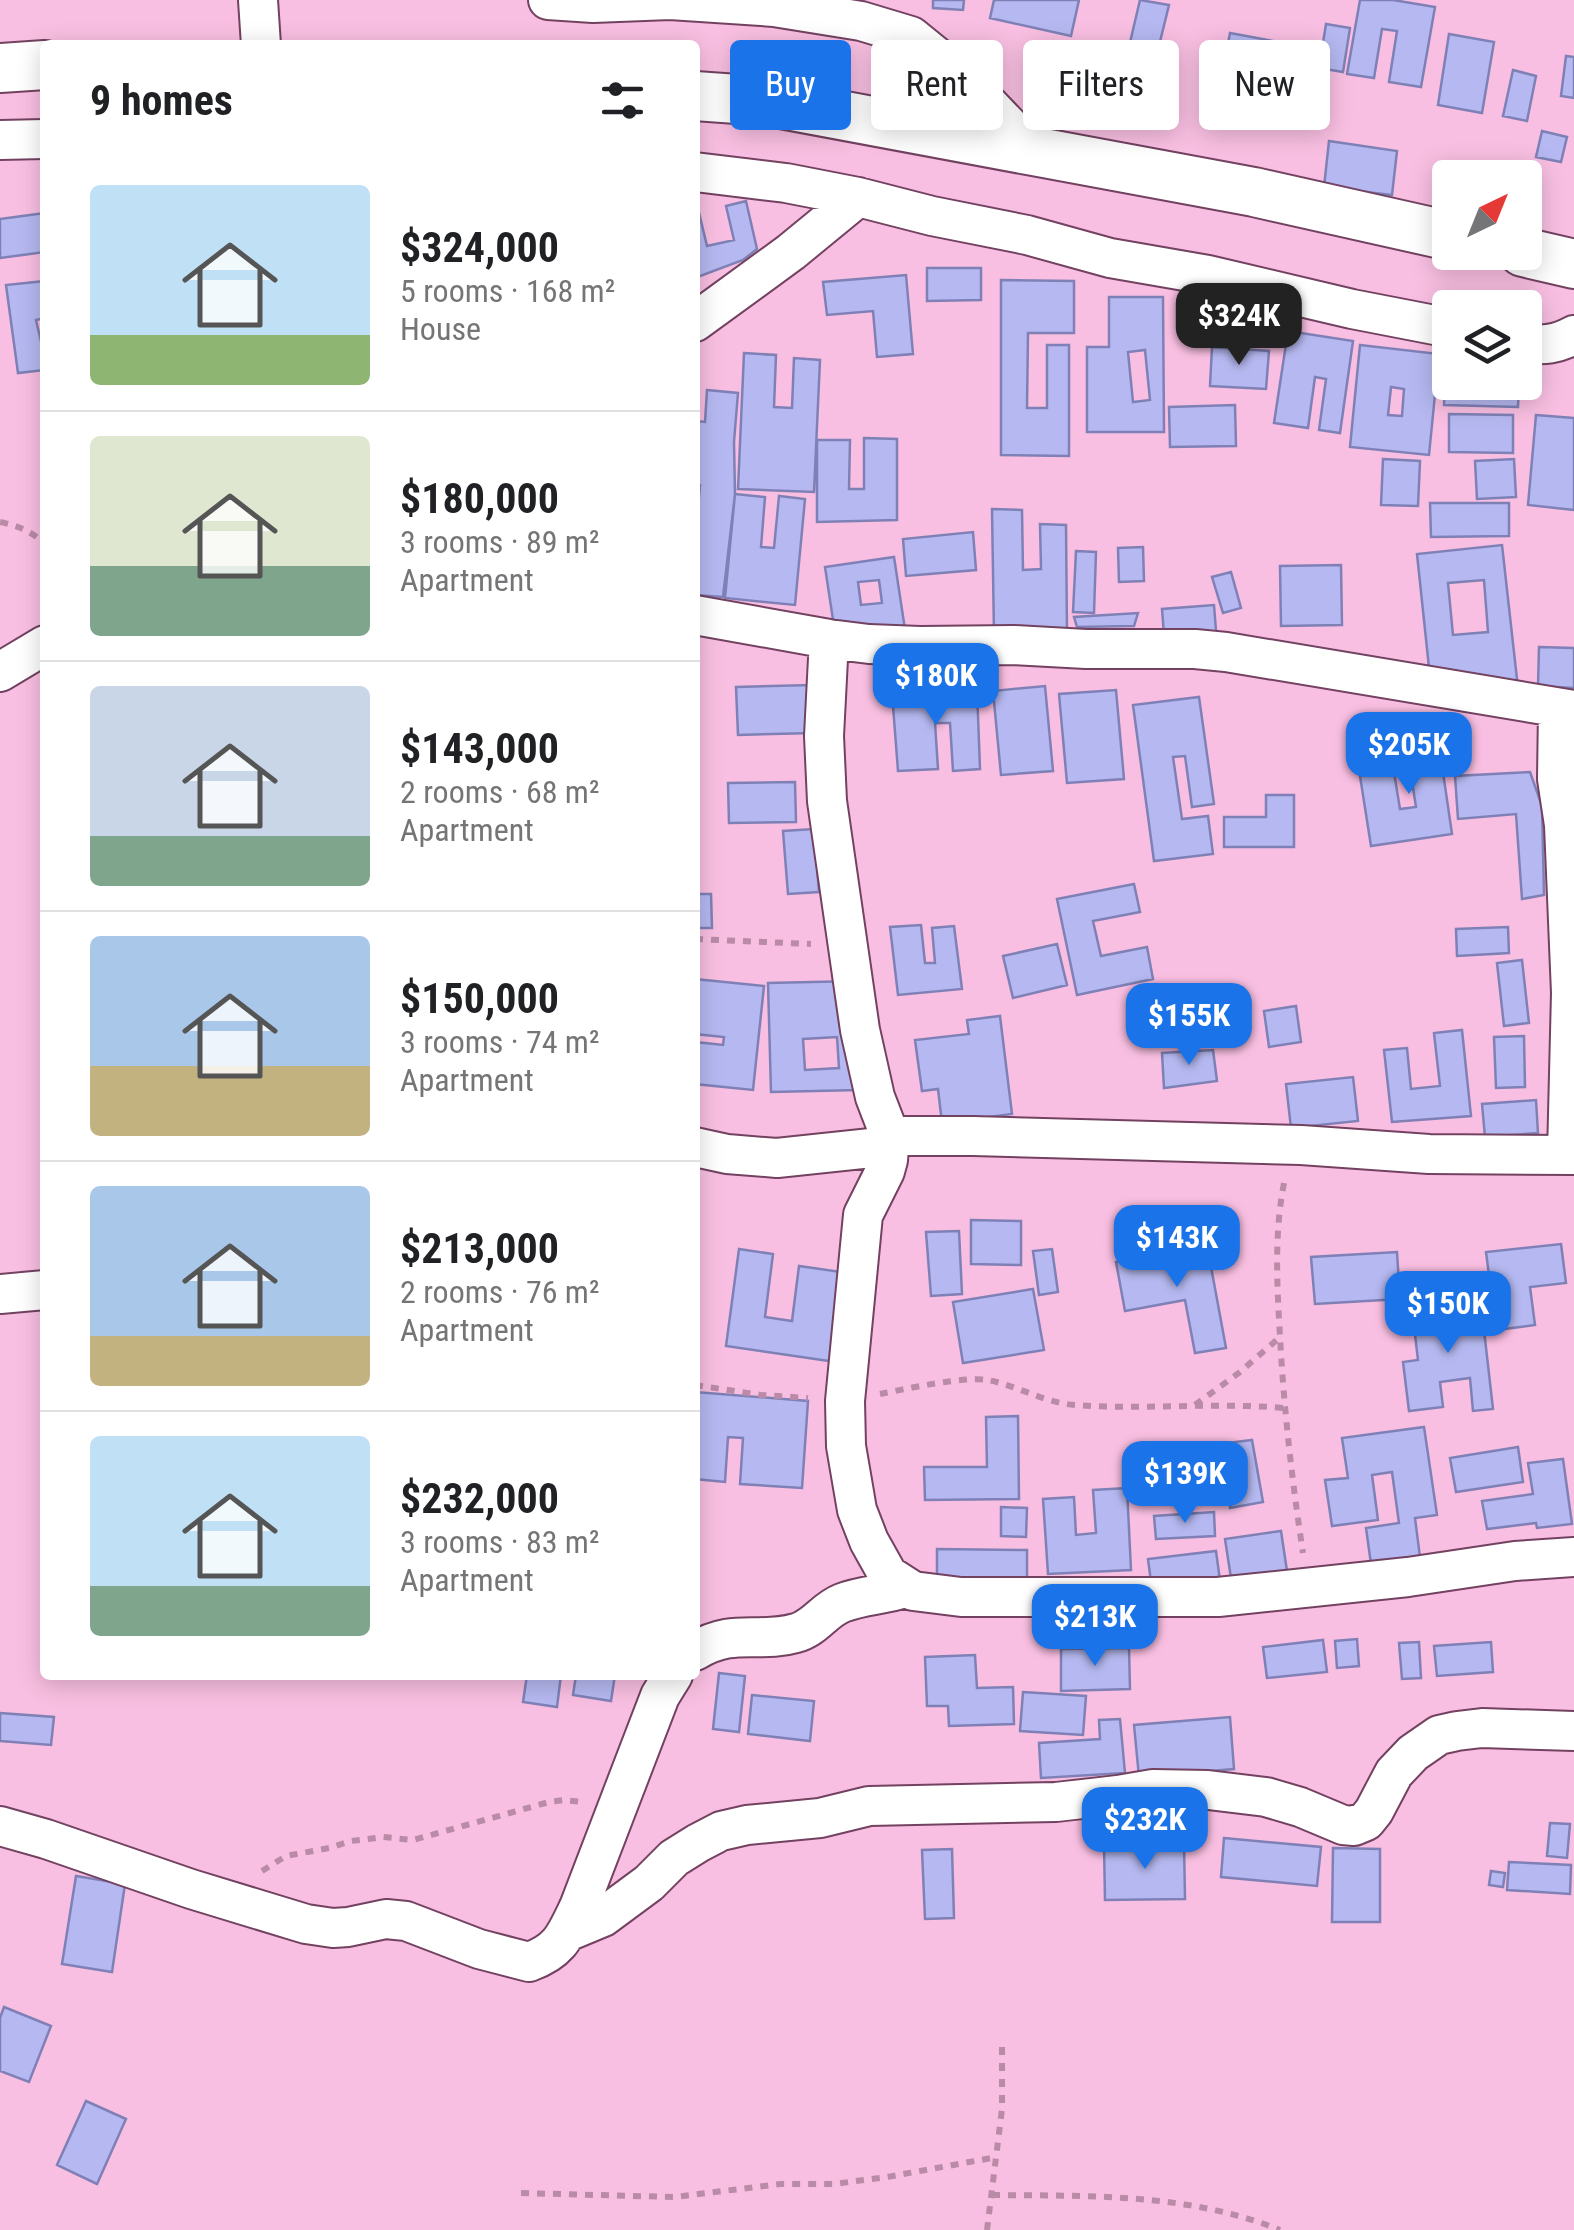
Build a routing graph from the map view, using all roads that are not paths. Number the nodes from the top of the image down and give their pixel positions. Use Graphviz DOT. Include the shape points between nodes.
graph roads {
  1 [pos="258,0"];
  2 [pos="548,0"];
  3 [pos="260,40"];
  4 [pos="40,66"];
  5 [pos="0,68"];
  6 [pos="700,96"];
  7 [pos="40,139"];
  8 [pos="0,140"];
  9 [pos="1033,150"];
  10 [pos="700,173"];
  11 [pos="858,197"];
  12 [pos="1432,232"];
  13 [pos="1542,256"];
  14 [pos="1574,264"];
  15 [pos="700,318"];
  16 [pos="1432,325"];
  17 [pos="1574,335"];
  18 [pos="1542,346"];
  19 [pos="700,616"];
  20 [pos="829,639"];
  21 [pos="40,648"];
  22 [pos="0,672"];
  23 [pos="1566,710"];
  24 [pos="890,1141"];
  25 [pos="700,1148"];
  26 [pos="1570,1155"];
  27 [pos="40,1290"];
  28 [pos="0,1294"];
  29 [pos="1574,1557"];
  30 [pos="904,1588"];
  31 [pos="700,1648"];
  32 [pos="671,1680"];
  33 [pos="1574,1731"];
  34 [pos="0,1826"];
  35 [pos="567,1932"];
  1 -- 3 [label="street"];
  2 -- 9 [label="street" via="774,7 911,36"];
  4 -- 5 [label="main road"];
  6 -- 9 [label="main road" via="764,101"];
  7 -- 8 [label="street"];
  9 -- 12 [label="main road"];
  10 -- 11 [label="street"];
  11 -- 15 [label="street"];
  11 -- 16 [label="street"];
  13 -- 14 [label="main road"];
  17 -- 18 [label="street"];
  19 -- 20 [label="street"];
  20 -- 23 [label="street" via="1226,652"];
  20 -- 24 [label="street" via="827,800 866,1060"];
  21 -- 22 [label="street"];
  23 -- 26 [label="street" via="1557,779 1571,993"];
  24 -- 25 [label="street" via="777,1158"];
  24 -- 26 [label="street" via="973,1136"];
  24 -- 30 [label="street" via="885,1171 863,1216 846,1446 869,1541 888,1576"];
  27 -- 28 [label="street"];
  29 -- 30 [label="street" via="1218,1598 961,1598"];
  30 -- 31 [label="street" via="845,1601 798,1633 717,1639"];
  32 -- 35 [label="street"];
  33 -- 35 [label="street" via="1482,1728 1440,1736 1412,1753 1374,1811 1354,1826 1266,1796 1153,1789 1056,1802 869,1806 747,1824 698,1843 613,1910"];
  34 -- 35 [label="street" via="306,1924 333,1928 406,1920 528,1962 557,1948"];
}
